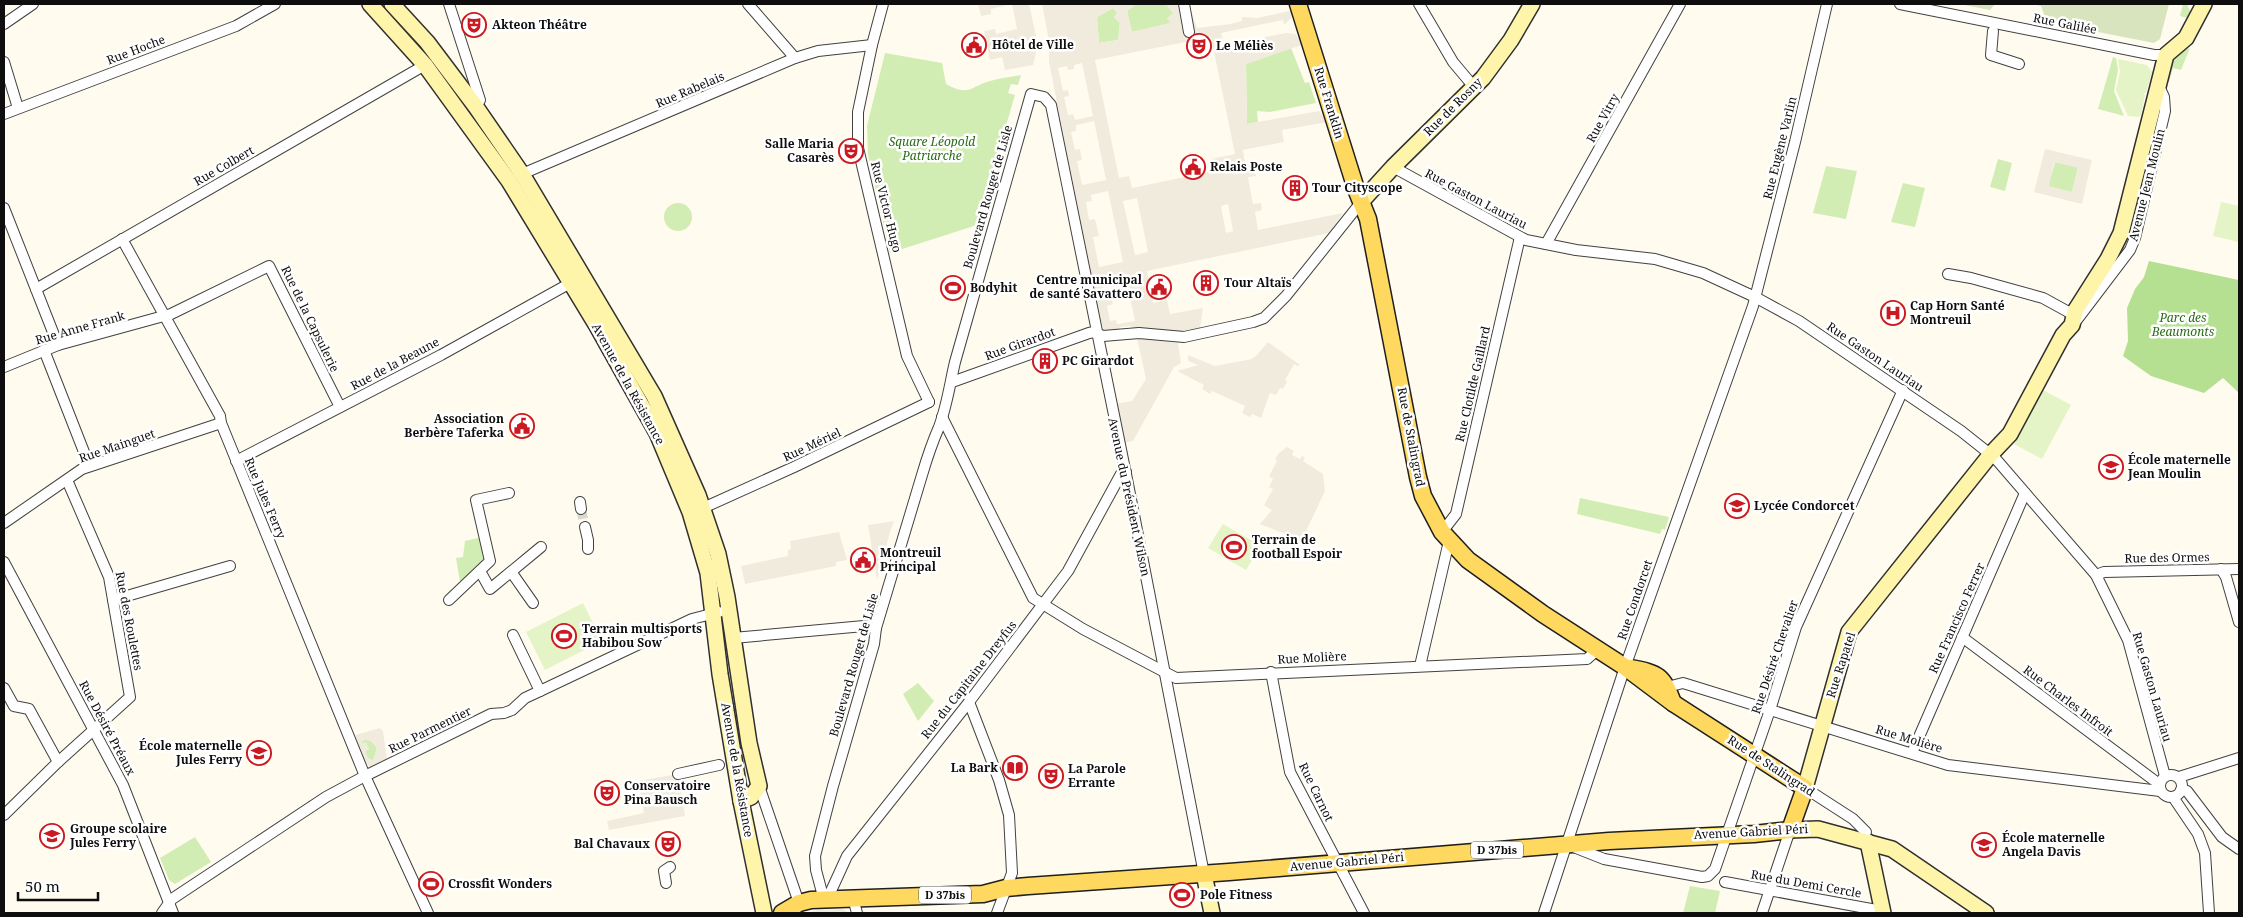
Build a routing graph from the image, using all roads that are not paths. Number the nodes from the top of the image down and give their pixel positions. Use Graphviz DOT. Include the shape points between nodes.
graph roads {
  1 [pos="33,4"];
  2 [pos="275,4"];
  3 [pos="370,4"];
  4 [pos="392,4"];
  5 [pos="449,4"];
  6 [pos="748,4"];
  7 [pos="883,4"];
  8 [pos="1184,4"];
  9 [pos="1298,4"];
  10 [pos="1419,4"];
  11 [pos="1532,4"];
  12 [pos="1680,4"];
  13 [pos="1827,4"];
  14 [pos="1900,4"];
  15 [pos="2198,8"];
  16 [pos="4,24"];
  17 [pos="1993,31"];
  18 [pos="1189,32"];
  19 [pos="872,45"];
  20 [pos="2166,55"];
  21 [pos="795,58"];
  22 [pos="4,62"];
  23 [pos="2019,64"];
  24 [pos="425,65"];
  25 [pos="1474,87"];
  26 [pos="1031,94"];
  27 [pos="478,104"];
  28 [pos="18,108"];
  29 [pos="4,114"];
  30 [pos="1393,167"];
  31 [pos="525,173"];
  32 [pos="1362,202"];
  33 [pos="4,208"];
  34 [pos="1520,237"];
  35 [pos="122,239"];
  36 [pos="1546,244"];
  37 [pos="1948,274"];
  38 [pos="565,286"];
  39 [pos="36,289"];
  40 [pos="1755,297"];
  41 [pos="164,316"];
  42 [pos="2073,320"];
  43 [pos="1098,334"];
  44 [pos="58,345"];
  45 [pos="44,350"];
  46 [pos="954,364"];
  47 [pos="4,367"];
  48 [pos="952,382"];
  49 [pos="1902,390"];
  50 [pos="934,404"];
  51 [pos="340,407"];
  52 [pos="942,417"];
  53 [pos="220,423"];
  54 [pos="932,438"];
  55 [pos="84,452"];
  56 [pos="1991,454"];
  57 [pos="236,461"];
  58 [pos="1126,472"];
  59 [pos="67,480"];
  60 [pos="509,493"];
  61 [pos="2025,493"];
  62 [pos="703,508"];
  63 [pos="4,523"];
  64 [pos="584,527"];
  65 [pos="1446,536"];
  66 [pos="541,547"];
  67 [pos="588,549"];
  68 [pos="4,566"];
  69 [pos="230,566"];
  70 [pos="2221,569"];
  71 [pos="2239,569"];
  72 [pos="480,571"];
  73 [pos="512,573"];
  74 [pos="2096,575"];
  75 [pos="114,600"];
  76 [pos="449,600"];
  77 [pos="533,603"];
  78 [pos="1043,606"];
  79 [pos="729,611"];
  80 [pos="714,612"];
  81 [pos="2239,622"];
  82 [pos="876,628"];
  83 [pos="513,635"];
  84 [pos="1962,637"];
  85 [pos="733,638"];
  86 [pos="1597,650"];
  87 [pos="1420,666"];
  88 [pos="1625,667"];
  89 [pos="1271,672"];
  90 [pos="1164,673"];
  91 [pos="1663,690"];
  92 [pos="540,691"];
  93 [pos="5,695"];
  94 [pos="969,702"];
  95 [pos="1770,710"];
  96 [pos="1822,726"];
  97 [pos="94,729"];
  98 [pos="1912,753"];
  99 [pos="1754,755"];
  100 [pos="2239,758"];
  101 [pos="58,762"];
  102 [pos="719,766"];
  103 [pos="678,774"];
  104 [pos="365,776"];
  105 [pos="2179,777"];
  106 [pos="2161,783"];
  107 [pos="759,786"];
  108 [pos="1805,788"];
  109 [pos="2182,790"];
  110 [pos="2173,797"];
  111 [pos="741,801"];
  112 [pos="4,816"];
  113 [pos="1790,830"];
  114 [pos="1727,834"];
  115 [pos="1867,837"];
  116 [pos="1566,844"];
  117 [pos="2239,849"];
  118 [pos="1337,862"];
  119 [pos="670,867"];
  120 [pos="1204,874"];
  121 [pos="1725,882"];
  122 [pos="666,884"];
  123 [pos="1006,888"];
  124 [pos="1769,891"];
  125 [pos="824,900"];
  126 [pos="799,903"];
  127 [pos="855,906"];
  128 [pos="171,909"];
  129 [pos="1883,912"];
  130 [pos="162,913"];
  131 [pos="428,913"];
  132 [pos="764,913"];
  133 [pos="782,913"];
  134 [pos="997,913"];
  135 [pos="1212,913"];
  136 [pos="1364,913"];
  137 [pos="1544,913"];
  138 [pos="1762,913"];
  139 [pos="1986,913"];
  140 [pos="2209,913"];
  1 -- 16 [label="street"];
  2 -- 28 [label="street, Rue Hoche" via="236,26"];
  3 -- 24 [label="main road, Avenue de la Résistance"];
  4 -- 27 [label="main road, Avenue de la Résistance"];
  5 -- 27 [label="street"];
  6 -- 21 [label="street"];
  7 -- 19 [label="street, Rue Victor Hugo"];
  8 -- 18 [label="street"];
  9 -- 32 [label="main road, Rue Franklin"];
  10 -- 25 [label="street" via="1453,62"];
  11 -- 25 [label="main road, Rue de Rosny" via="1511,40"];
  12 -- 36 [label="street, Rue Vitry"];
  13 -- 40 [label="street, Rue Eugène Varlin"];
  14 -- 20 [label="street, Rue Galilée"];
  15 -- 20 [label="main road" via="2186,38"];
  17 -- 23 [label="street" via="1991,55"];
  19 -- 21 [label="street, Rue Rabelais" via="818,51"];
  19 -- 50 [label="street, Rue Victor Hugo" via="858,112 858,148 907,356"];
  20 -- 42 [label="main road, Avenue Jean Moulin" via="2121,233"];
  21 -- 31 [label="street, Rue Rabelais"];
  22 -- 28 [label="street"];
  24 -- 35 [label="street, Rue Colbert"];
  24 -- 80 [label="main road, Avenue de la Résistance" via="511,184 657,433 690,512 708,573"];
  25 -- 30 [label="main road, Rue de Rosny"];
  26 -- 43 [label="street, Avenue du Président Wilson" via="1044,97 1051,105"];
  26 -- 46 [label="street, Boulevard Rouget de Lisle"];
  27 -- 31 [label="main road, Avenue de la Résistance"];
  28 -- 29 [label="street, Rue Hoche"];
  30 -- 32 [label="main road, Rue de Rosny"];
  30 -- 34 [label="street, Rue Gaston Lauriau"];
  31 -- 62 [label="main road, Avenue de la Résistance" via="588,276 654,396"];
  32 -- 43 [label="street" via="1286,296 1264,318 1184,337"];
  32 -- 65 [label="main road, Rue de Stalingrad" via="1418,477 1423,496"];
  33 -- 39 [label="street"];
  34 -- 36 [label="street, Rue Gaston Lauriau"];
  34 -- 65 [label="street, Rue Clotilde Gaillard" via="1456,514"];
  35 -- 39 [label="street, Rue Colbert"];
  35 -- 41 [label="street, Rue Jules Ferry"];
  36 -- 40 [label="street, Rue Gaston Lauriau" via="1680,265"];
  37 -- 42 [label="street" via="2043,298"];
  38 -- 51 [label="street, Rue de la Beaune"];
  39 -- 44 [label="street"];
  40 -- 49 [label="street, Rue Gaston Lauriau" via="1799,321"];
  40 -- 88 [label="street, Rue Condorcet"];
  41 -- 44 [label="street, Rue Anne Frank"];
  41 -- 51 [label="street, Rue de la Capsulerie" via="269,266"];
  41 -- 53 [label="street, Rue Jules Ferry" via="220,416"];
  42 -- 56 [label="main road, Avenue Jean Moulin" via="2010,434"];
  43 -- 48 [label="street, Rue Girardot" via="1089,333"];
  43 -- 58 [label="street, Avenue du Président Wilson"];
  44 -- 45 [label="street, Rue Anne Frank"];
  45 -- 47 [label="street, Rue Anne Frank"];
  45 -- 55 [label="street"];
  46 -- 48 [label="street, Boulevard Rouget de Lisle"];
  46 -- 50 [label="street, Boulevard Rouget de Lisle"];
  48 -- 52 [label="street, Boulevard Rouget de Lisle"];
  49 -- 56 [label="street, Rue Gaston Lauriau"];
  49 -- 95 [label="street, Rue Désiré Chevalier" via="1796,627"];
  50 -- 54 [label="street, Boulevard Rouget de Lisle"];
  50 -- 62 [label="street, Rue Mériel"];
  51 -- 57 [label="street, Rue de la Beaune"];
  52 -- 54 [label="street, Boulevard Rouget de Lisle"];
  52 -- 78 [label="street" via="1027,589"];
  53 -- 57 [label="street, Rue Jules Ferry"];
  53 -- 59 [label="street, Rue Mainguet" via="82,469"];
  54 -- 82 [label="street, Boulevard Rouget de Lisle"];
  56 -- 61 [label="street, Rue Gaston Lauriau"];
  56 -- 96 [label="main road, Rue Rapatel" via="1849,632"];
  57 -- 104 [label="street, Rue Jules Ferry"];
  58 -- 78 [label="street, Rue du Capitaine Dreyfus" via="1121,474 1068,571"];
  58 -- 90 [label="street, Avenue du Président Wilson"];
  59 -- 63 [label="street, Rue Mainguet"];
  59 -- 75 [label="street, Rue des Roulettes" via="109,577"];
  60 -- 72 [label="street" via="476,500 490,561"];
  61 -- 74 [label="street, Rue Gaston Lauriau"];
  61 -- 84 [label="street, Rue Francisco Ferrer"];
  62 -- 79 [label="main road, Avenue de la Résistance" via="718,554"];
  64 -- 67 [label="street"];
  65 -- 86 [label="main road, Rue de Stalingrad" via="1476,565"];
  65 -- 87 [label="street, Rue Clotilde Gaillard"];
  66 -- 73 [label="street"];
  68 -- 97 [label="street, Rue Désiré Préaux"];
  69 -- 75 [label="street"];
  70 -- 71 [label="street, Rue des Ormes"];
  70 -- 74 [label="street, Rue des Ormes" via="2104,572"];
  70 -- 81 [label="street"];
  72 -- 73 [label="street" via="490,589"];
  72 -- 76 [label="street"];
  73 -- 77 [label="street"];
  74 -- 106 [label="street, Rue Gaston Lauriau" via="2128,640"];
  75 -- 97 [label="street, Rue des Roulettes" via="130,697"];
  78 -- 90 [label="street, Rue Molière"];
  78 -- 94 [label="street, Rue du Capitaine Dreyfus"];
  79 -- 80 [label="street, Rue Parmentier"];
  79 -- 85 [label="main road, Avenue de la Résistance"];
  80 -- 92 [label="street, Rue Parmentier" via="692,619"];
  80 -- 111 [label="main road, Avenue de la Résistance" via="720,674"];
  82 -- 85 [label="street" via="864,626"];
  82 -- 125 [label="street, Boulevard Rouget de Lisle" via="815,856"];
  83 -- 92 [label="street"];
  84 -- 98 [label="street, Rue Francisco Ferrer"];
  84 -- 106 [label="street, Rue Charles Infroit"];
  85 -- 107 [label="main road, Avenue de la Résistance"];
  86 -- 87 [label="street, Rue Molière" via="1587,659"];
  86 -- 88 [label="main road, Rue de Stalingrad"];
  87 -- 89 [label="street, Rue Molière"];
  88 -- 91 [label="main road, Rue de Stalingrad" via="1655,674 1663,680"];
  88 -- 116 [label="street, Rue Condorcet"];
  89 -- 90 [label="street, Rue Molière" via="1176,678"];
  89 -- 118 [label="street, Rue Carnot" via="1290,772"];
  90 -- 120 [label="street, Avenue du Président Wilson"];
  91 -- 95 [label="street, Rue Molière" via="1683,684"];
  91 -- 99 [label="main road, Rue de Stalingrad" via="1673,702"];
  92 -- 104 [label="street, Rue Parmentier" via="525,698 512,710 491,714"];
  93 -- 101 [label="street" via="14,706 29,709"];
  94 -- 123 [label="street" via="1009,815 1012,874"];
  94 -- 125 [label="street, Rue du Capitaine Dreyfus" via="847,856"];
  95 -- 96 [label="street, Rue Molière"];
  95 -- 99 [label="street, Rue Désiré Chevalier"];
  96 -- 98 [label="street, Rue Molière"];
  96 -- 108 [label="main road, Rue Rapatel"];
  97 -- 101 [label="street"];
  97 -- 128 [label="street, Rue Désiré Préaux" via="123,785"];
  98 -- 106 [label="street, Rue Molière" via="1948,765"];
  99 -- 108 [label="main road, Rue de Stalingrad"];
  99 -- 114 [label="street, Rue Désiré Chevalier"];
  100 -- 105 [label="street"];
  101 -- 112 [label="street"];
  102 -- 103 [label="street"];
  104 -- 128 [label="street, Rue Parmentier" via="310,808 172,899"];
  104 -- 131 [label="street, Rue Jules Ferry"];
  105 -- 106 [label="street" via="2170,774"];
  105 -- 109 [label="street"];
  106 -- 110 [label="street" via="2166,796"];
  107 -- 111 [label="main road" via="751,797"];
  107 -- 126 [label="street, Avenue de la Résistance"];
  108 -- 113 [label="main road, Rue Rapatel"];
  108 -- 115 [label="street, Rue de Stalingrad" via="1852,819"];
  109 -- 110 [label="street"];
  109 -- 117 [label="street" via="2187,791 2222,837"];
  110 -- 140 [label="street" via="2198,834 2205,853"];
  111 -- 132 [label="main road, Avenue de la Résistance"];
  113 -- 114 [label="main road, Avenue Gabriel Péri / D 37bis"];
  113 -- 115 [label="main road, Avenue Gabriel Péri / D 37bis" via="1813,828"];
  113 -- 124 [label="street, Rue Rapatel"];
  114 -- 116 [label="main road, Avenue Gabriel Péri / D 37bis"];
  114 -- 116 [label="street, Rue Désiré Chevalier" via="1715,869 1702,877 1604,859"];
  115 -- 129 [label="main road"];
  115 -- 139 [label="main road, Rue de Stalingrad" via="1892,849"];
  116 -- 118 [label="main road, Avenue Gabriel Péri / D 37bis"];
  116 -- 137 [label="street, Rue Condorcet"];
  118 -- 120 [label="main road, Avenue Gabriel Péri / D 37bis"];
  118 -- 136 [label="street, Rue Carnot"];
  119 -- 122 [label="street" via="664,871"];
  120 -- 123 [label="main road, Avenue Gabriel Péri / D 37bis"];
  120 -- 135 [label="main road, Avenue du Président Wilson"];
  121 -- 124 [label="street, Rue du Demi Cercle"];
  123 -- 127 [label="main road, Avenue Gabriel Péri / D 37bis" via="983,894"];
  123 -- 134 [label="street"];
  124 -- 129 [label="street, Rue du Demi Cercle"];
  124 -- 138 [label="street, Rue Rapatel"];
  125 -- 126 [label="main road, Avenue Gabriel Péri"];
  125 -- 127 [label="main road, Avenue Gabriel Péri / D 37bis"];
  126 -- 133 [label="main road"];
  128 -- 130 [label="street, Rue Parmentier"];
}
